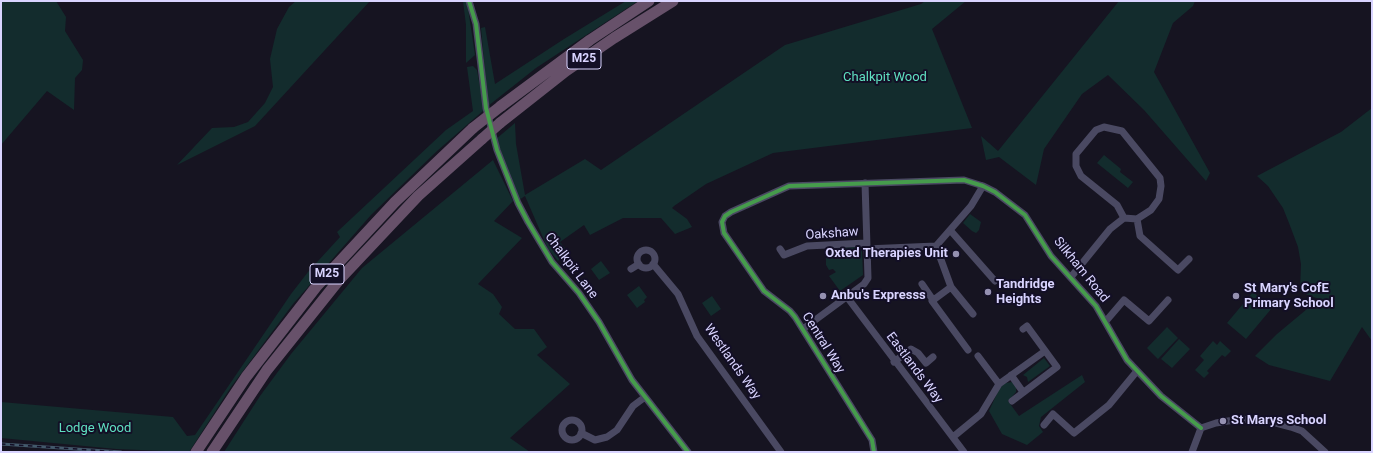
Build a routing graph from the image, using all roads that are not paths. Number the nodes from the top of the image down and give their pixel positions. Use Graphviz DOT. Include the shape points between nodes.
graph roads {
  1 [pos="469,1"];
  2 [pos="649,1"];
  3 [pos="673,1"];
  4 [pos="865,183"];
  5 [pos="983,186"];
  6 [pos="1124,218"];
  7 [pos="1137,219"];
  8 [pos="950,230"];
  9 [pos="866,246"];
  10 [pos="936,246"];
  11 [pos="780,248"];
  12 [pos="1189,259"];
  13 [pos="639,264"];
  14 [pos="653,264"];
  15 [pos="631,269"];
  16 [pos="1071,277"];
  17 [pos="994,281"];
  18 [pos="922,284"];
  19 [pos="951,287"];
  20 [pos="846,297"];
  21 [pos="933,300"];
  22 [pos="1168,300"];
  23 [pos="973,314"];
  24 [pos="1106,321"];
  25 [pos="803,329"];
  26 [pos="1023,329"];
  27 [pos="968,350"];
  28 [pos="1045,351"];
  29 [pos="978,356"];
  30 [pos="933,358"];
  31 [pos="894,362"];
  32 [pos="1137,371"];
  33 [pos="1011,375"];
  34 [pos="999,384"];
  35 [pos="1023,392"];
  36 [pos="645,397"];
  37 [pos="1012,401"];
  38 [pos="1044,424"];
  39 [pos="1202,428"];
  40 [pos="581,433"];
  41 [pos="953,437"];
  42 [pos="196,452"];
  43 [pos="212,452"];
  44 [pos="688,452"];
  45 [pos="782,452"];
  46 [pos="874,452"];
  47 [pos="964,452"];
  48 [pos="1192,452"];
  49 [pos="1325,452"];
  1 -- 36 [label="street, Chalkpit Lane" via="476,24 486,108 497,150 518,203 552,262 589,307"];
  2 -- 42 [label="highway, M25, bridge" via="590,40 473,128 395,202 321,281 263,354"];
  3 -- 43 [label="highway, M25, bridge" via="566,71 500,123 418,196 339,280 284,347"];
  4 -- 5 [label="street, Silkham Road" via="964,180"];
  4 -- 9 [label="street"];
  4 -- 25 [label="street, Central Way" via="789,186 731,212 722,222 724,233 764,291 790,311"];
  5 -- 8 [label="street"];
  5 -- 16 [label="street, Silkham Road" via="995,192 1025,216 1051,256"];
  6 -- 7 [label="street"];
  6 -- 7 [label="street" via="1117,205 1081,176 1076,166 1076,154 1096,130 1104,127 1122,131 1160,178 1160,199 1151,210"];
  6 -- 16 [label="street" via="1110,229"];
  7 -- 12 [label="street" via="1140,236 1178,270"];
  8 -- 10 [label="street"];
  8 -- 17 [label="street"];
  9 -- 10 [label="street"];
  9 -- 11 [label="street, Oakshaw" via="807,246 784,255"];
  9 -- 20 [label="street" via="868,278"];
  10 -- 19 [label="street"];
  13 -- 14 [label="street" via="647,268"];
  13 -- 14 [label="street" via="638,255 647,250 654,255"];
  13 -- 15 [label="street"];
  14 -- 45 [label="street, Westlands Way" via="678,294 697,336"];
  16 -- 24 [label="street, Silkham Road"];
  18 -- 21 [label="street"];
  19 -- 21 [label="street"];
  19 -- 23 [label="street"];
  20 -- 25 [label="street"];
  20 -- 31 [label="street, Eastlands Way"];
  21 -- 27 [label="street"];
  22 -- 24 [label="street" via="1149,321 1124,300"];
  24 -- 32 [label="street, Silkham Road" via="1127,360"];
  25 -- 46 [label="street, Central Way" via="872,440"];
  26 -- 28 [label="street" via="1027,326"];
  28 -- 33 [label="street"];
  28 -- 35 [label="street" via="1057,367"];
  29 -- 34 [label="street"];
  30 -- 31 [label="street" via="926,363 911,349"];
  31 -- 41 [label="street, Eastlands Way"];
  32 -- 38 [label="street" via="1109,405 1074,433 1053,414"];
  32 -- 39 [label="street, Silkham Road" via="1161,396"];
  33 -- 34 [label="street"];
  33 -- 35 [label="street"];
  34 -- 41 [label="street" via="981,414"];
  35 -- 37 [label="street"];
  36 -- 40 [label="street" via="633,406 617,430 607,437 595,440"];
  36 -- 44 [label="street, Chalkpit Lane"];
  39 -- 48 [label="street"];
  39 -- 49 [label="street" via="1240,418 1268,421 1302,431"];
  41 -- 47 [label="street, Eastlands Way"];
}
